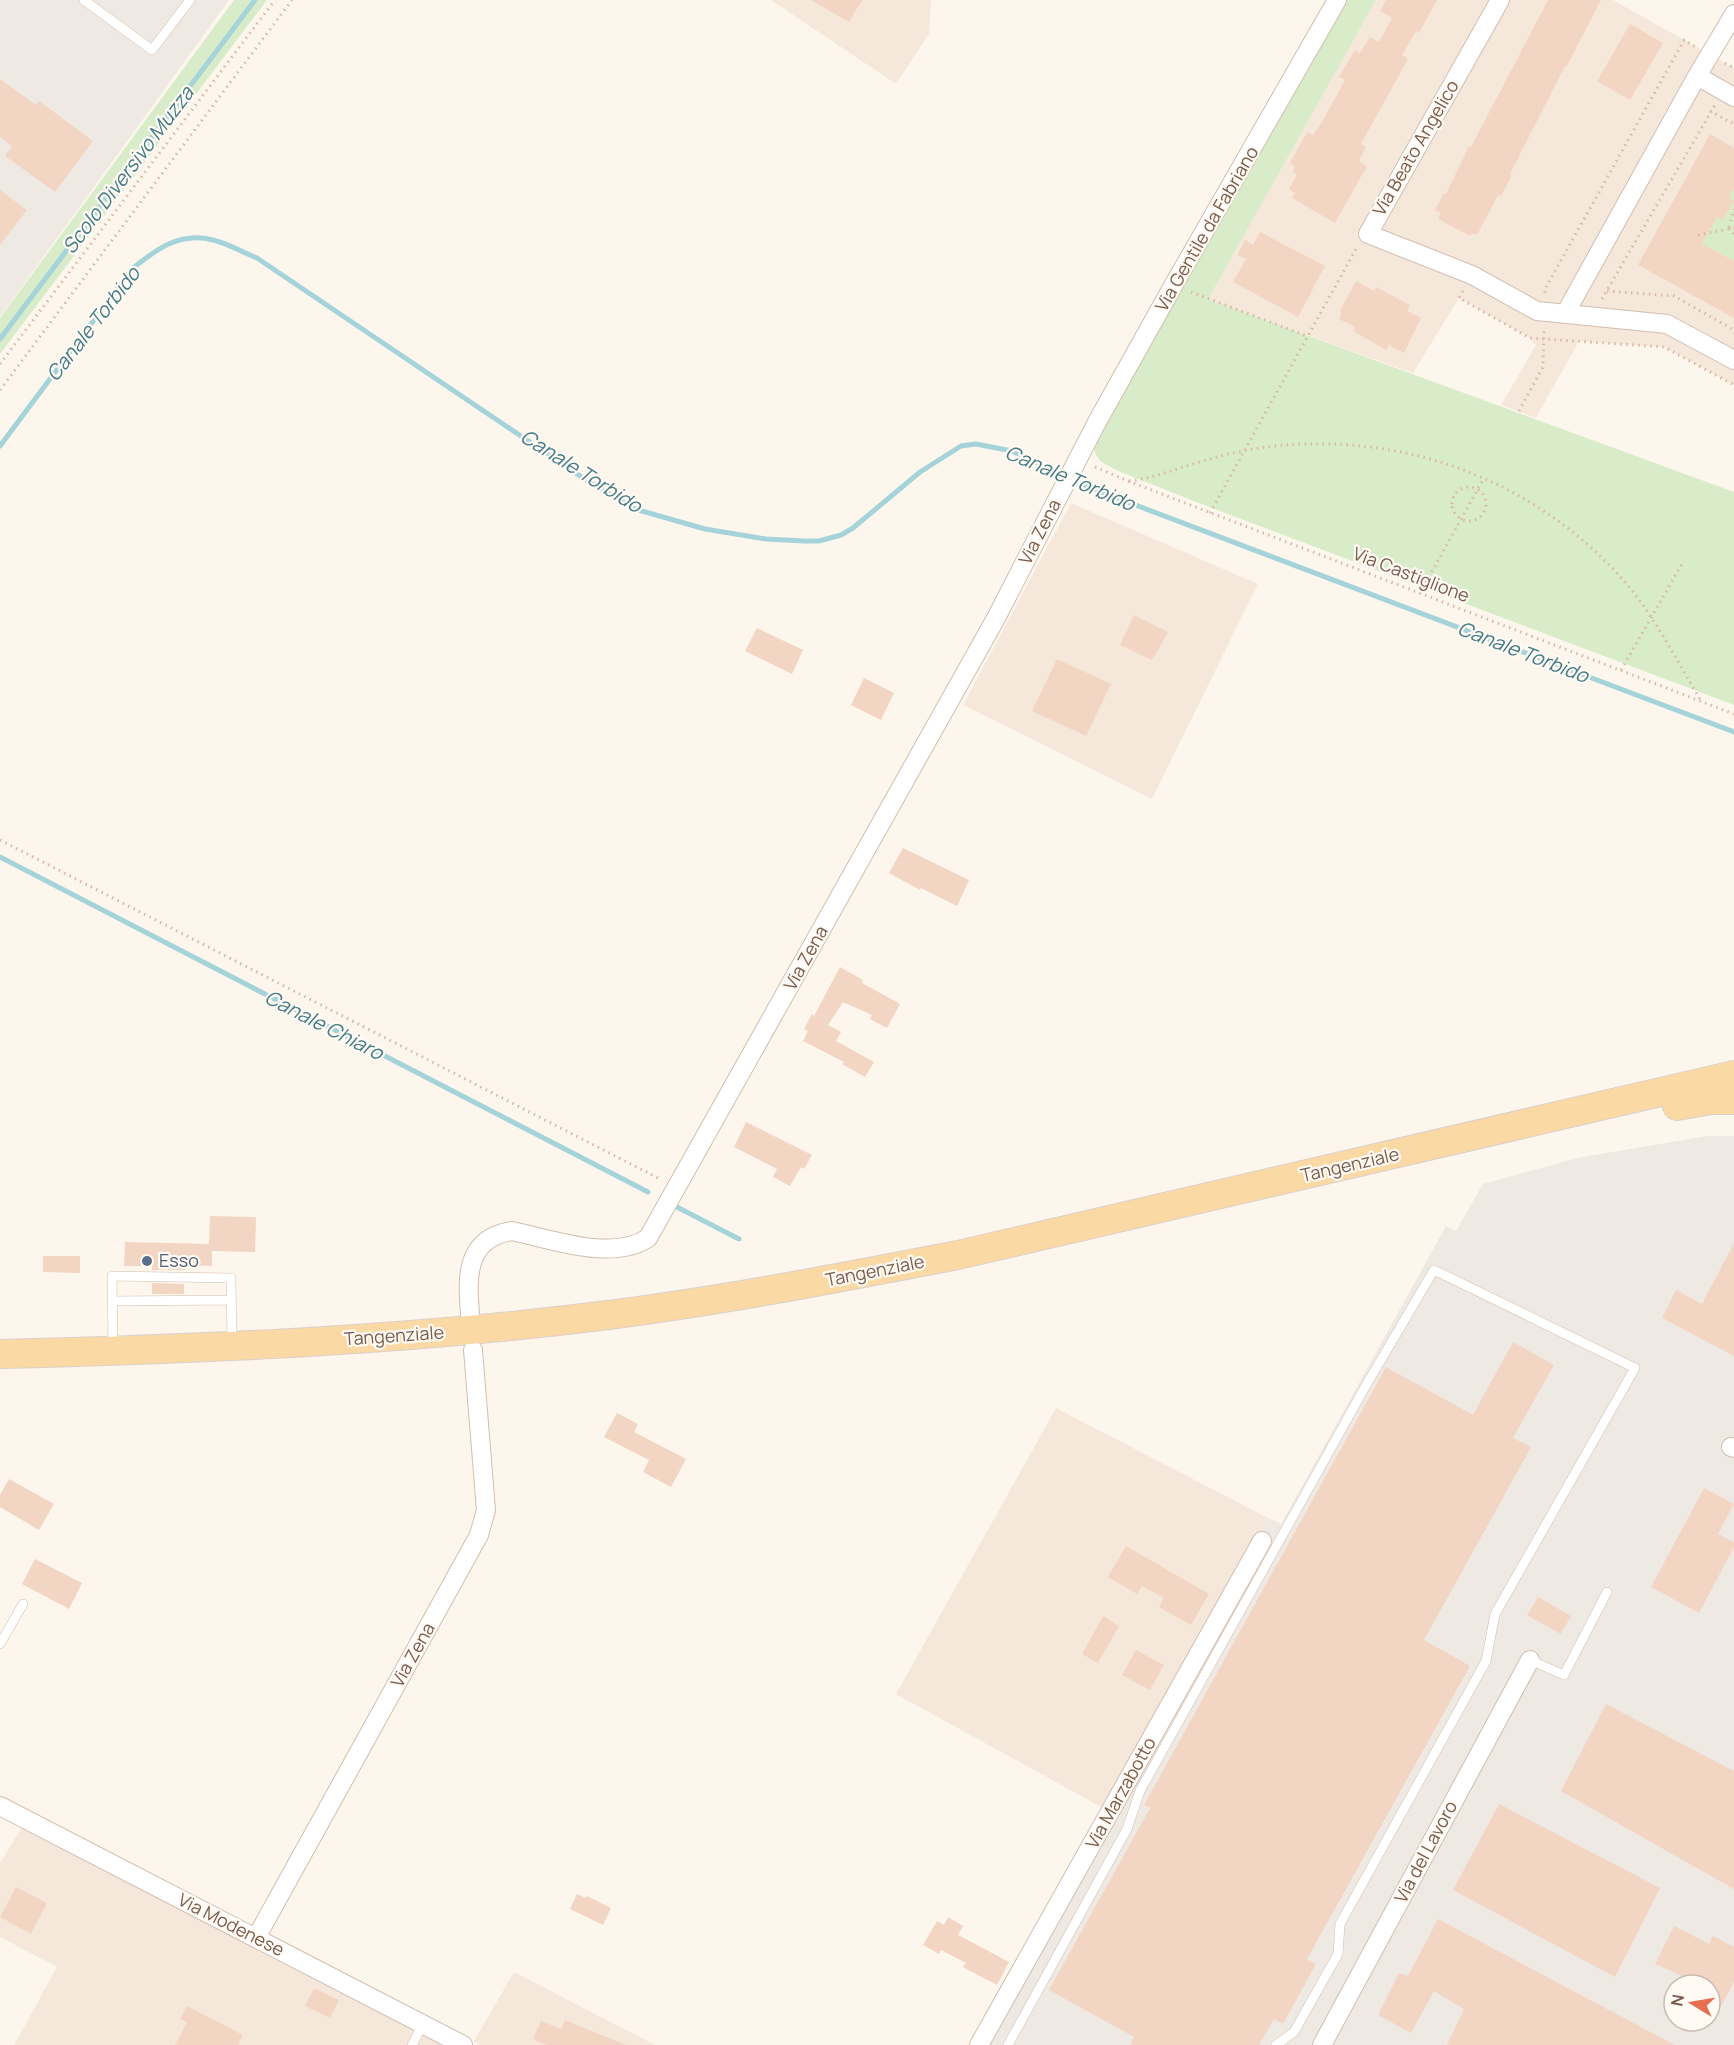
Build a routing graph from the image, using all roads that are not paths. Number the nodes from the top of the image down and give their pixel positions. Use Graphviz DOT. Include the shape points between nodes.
graph roads {
  1 [pos="84,0"];
  2 [pos="190,0"];
  3 [pos="1337,0"];
  4 [pos="1500,0"];
  5 [pos="1734,14"];
  6 [pos="1697,76"];
  7 [pos="1734,97"];
  8 [pos="1565,314"];
  9 [pos="1734,360"];
  10 [pos="1079,460"];
  11 [pos="1734,1056"];
  12 [pos="1734,1075"];
  13 [pos="1734,1100"];
  14 [pos="1564,1114"];
  15 [pos="231,1300"];
  16 [pos="113,1301"];
  17 [pos="470,1314"];
  18 [pos="232,1347"];
  19 [pos="473,1350"];
  20 [pos="114,1351"];
  21 [pos="0,1354"];
  22 [pos="1262,1541"];
  23 [pos="1607,1592"];
  24 [pos="23,1604"];
  25 [pos="0,1644"];
  26 [pos="1530,1660"];
  27 [pos="0,1806"];
  28 [pos="256,1938"];
  29 [pos="423,2025"];
  30 [pos="412,2045"];
  31 [pos="463,2045"];
  32 [pos="979,2045"];
  33 [pos="1008,2045"];
  34 [pos="1276,2045"];
  35 [pos="1322,2045"];
  1 -- 2 [label="lane" via="152,50"];
  3 -- 10 [label="street, Via Gentile da Fabriano" via="1173,286"];
  4 -- 8 [label="street, Via Beato Angelico" via="1368,234 1472,275 1538,311"];
  5 -- 6 [label="street"];
  6 -- 7 [label="street"];
  6 -- 8 [label="street"];
  8 -- 9 [label="street, Via Beato Angelico" via="1667,324"];
  10 -- 17 [label="street, Via Zena" via="995,620 648,1238 625,1249 597,1249 502,1232 475,1254 469,1269"];
  11 -- 14 [label="main road"];
  12 -- 14 [label="main road, Tangenziale"];
  13 -- 14 [label="main road" via="1711,1100 1651,1112"];
  14 -- 18 [label="main road, Tangenziale" via="958,1255 830,1280 602,1316 429,1334"];
  15 -- 16 [label="lane"];
  15 -- 16 [label="lane" via="231,1278 112,1276"];
  15 -- 18 [label="lane"];
  16 -- 20 [label="lane"];
  18 -- 20 [label="main road, Tangenziale"];
  19 -- 28 [label="street, Via Zena" via="486,1510 479,1535"];
  20 -- 21 [label="main road, Tangenziale"];
  22 -- 32 [label="street, Via Marzabotto"];
  23 -- 26 [label="lane" via="1564,1675"];
  24 -- 25 [label="lane"];
  26 -- 35 [label="street, Via del Lavoro"];
  27 -- 28 [label="street, Via Modenese"];
  28 -- 29 [label="street, Via Modenese"];
  29 -- 30 [label="lane"];
  29 -- 31 [label="street, Via Modenese"];
  33 -- 34 [label="lane" via="1127,1829 1140,1791 1434,1270 1635,1368 1495,1614 1486,1661 1340,1924 1338,1954 1294,2032"];
}
